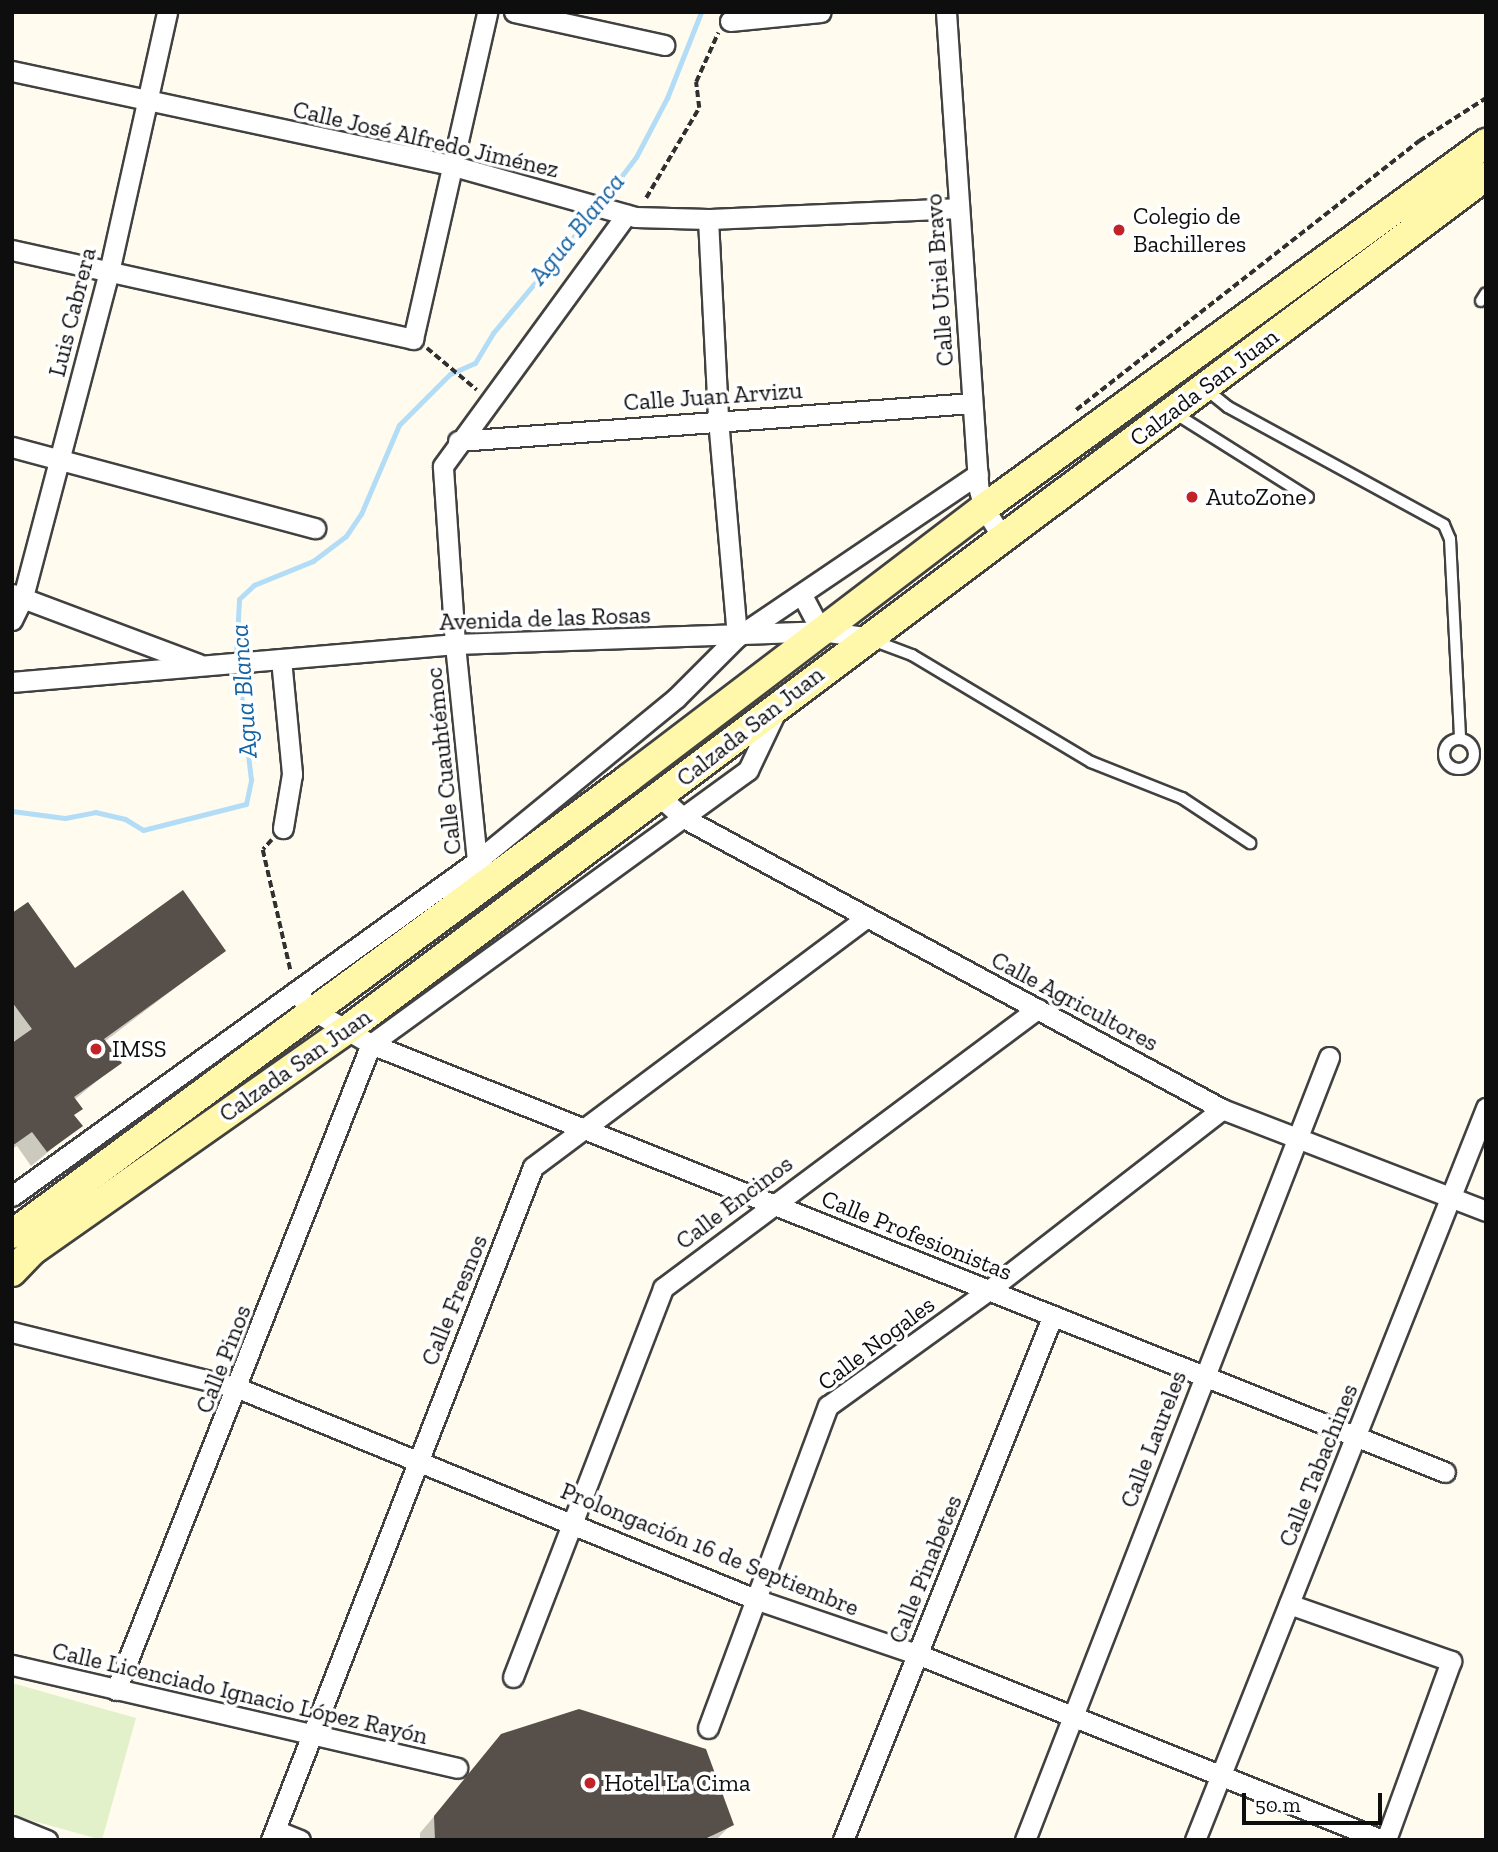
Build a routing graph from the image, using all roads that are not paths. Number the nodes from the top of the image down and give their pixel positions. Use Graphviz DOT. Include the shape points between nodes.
graph roads {
  1 [pos="167,12"];
  2 [pos="487,12"];
  3 [pos="514,12"];
  4 [pos="821,12"];
  5 [pos="946,12"];
  6 [pos="730,21"];
  7 [pos="664,45"];
  8 [pos="12,71"];
  9 [pos="145,100"];
  10 [pos="1486,143"];
  11 [pos="454,166"];
  12 [pos="1486,176"];
  13 [pos="958,208"];
  14 [pos="625,214"];
  15 [pos="708,219"];
  16 [pos="12,250"];
  17 [pos="109,272"];
  18 [pos="1204,388"];
  19 [pos="972,403"];
  20 [pos="1172,411"];
  21 [pos="718,419"];
  22 [pos="458,441"];
  23 [pos="12,447"];
  24 [pos="58,460"];
  25 [pos="978,474"];
  26 [pos="1307,498"];
  27 [pos="984,508"];
  28 [pos="316,528"];
  29 [pos="1003,538"];
  30 [pos="802,595"];
  31 [pos="18,596"];
  32 [pos="12,620"];
  33 [pos="821,631"];
  34 [pos="737,637"];
  35 [pos="865,637"];
  36 [pos="456,644"];
  37 [pos="275,660"];
  38 [pos="203,665"];
  39 [pos="12,681"];
  40 [pos="780,704"];
  41 [pos="1460,737"];
  42 [pos="659,796"];
  43 [pos="682,817"];
  44 [pos="284,828"];
  45 [pos="1250,843"];
  46 [pos="483,870"];
  47 [pos="867,917"];
  48 [pos="304,1001"];
  49 [pos="1037,1009"];
  50 [pos="348,1029"];
  51 [pos="371,1044"];
  52 [pos="1329,1057"];
  53 [pos="1486,1108"];
  54 [pos="1222,1109"];
  55 [pos="583,1128"];
  56 [pos="1299,1138"];
  57 [pos="12,1196"];
  58 [pos="1450,1197"];
  59 [pos="771,1203"];
  60 [pos="1486,1211"];
  61 [pos="20,1239"];
  62 [pos="12,1272"];
  63 [pos="989,1290"];
  64 [pos="1053,1315"];
  65 [pos="12,1332"];
  66 [pos="1204,1376"];
  67 [pos="238,1388"];
  68 [pos="1356,1436"];
  69 [pos="418,1459"];
  70 [pos="1445,1472"];
  71 [pos="575,1521"];
  72 [pos="755,1598"];
  73 [pos="1289,1604"];
  74 [pos="917,1654"];
  75 [pos="12,1665"];
  76 [pos="513,1676"];
  77 [pos="116,1690"];
  78 [pos="1072,1718"];
  79 [pos="708,1728"];
  80 [pos="313,1734"];
  81 [pos="457,1768"];
  82 [pos="1221,1774"];
  83 [pos="12,1826"];
  84 [pos="273,1835"];
  85 [pos="47,1840"];
  86 [pos="300,1840"];
  87 [pos="843,1840"];
  88 [pos="1025,1840"];
  89 [pos="1195,1840"];
  90 [pos="1384,1840"];
  1 -- 9 [label="street, Luis Cabrera"];
  2 -- 11 [label="street"];
  3 -- 7 [label="street"];
  4 -- 6 [label="street"];
  5 -- 13 [label="street, Calle Uriel Bravo"];
  8 -- 9 [label="street, Calle José Alfredo Jiménez"];
  9 -- 11 [label="street, Calle José Alfredo Jiménez"];
  9 -- 17 [label="street, Luis Cabrera"];
  10 -- 27 [label="main road, Calzada San Juan"];
  11 -- 14 [label="street, Calle José Alfredo Jiménez"];
  11 -- 17 [label="street" via="413,339"];
  12 -- 18 [label="main road, Calzada San Juan"];
  13 -- 15 [label="street, Calle José Alfredo Jiménez"];
  13 -- 19 [label="street, Calle Uriel Bravo"];
  14 -- 15 [label="street, Calle José Alfredo Jiménez"];
  14 -- 22 [label="street"];
  15 -- 21 [label="street"];
  16 -- 17 [label="street"];
  17 -- 24 [label="street, Luis Cabrera"];
  18 -- 20 [label="main road, Calzada San Juan"];
  18 -- 41 [label="lane" via="1228,407 1444,525 1450,539"];
  19 -- 21 [label="street, Calle Juan Arvizu"];
  19 -- 25 [label="street, Calle Uriel Bravo"];
  20 -- 26 [label="lane"];
  20 -- 29 [label="main road, Calzada San Juan"];
  21 -- 22 [label="street, Calle Juan Arvizu"];
  21 -- 34 [label="street"];
  22 -- 36 [label="street, Calle Cuauhtémoc" via="443,466"];
  23 -- 24 [label="street"];
  24 -- 28 [label="street"];
  24 -- 31 [label="street, Luis Cabrera"];
  25 -- 27 [label="street, Calle Uriel Bravo"];
  25 -- 30 [label="street"];
  27 -- 29 [label="street, Calle Uriel Bravo"];
  27 -- 33 [label="main road, Calzada San Juan"];
  29 -- 35 [label="main road, Calzada San Juan"];
  30 -- 33 [label="street"];
  30 -- 34 [label="street"];
  31 -- 32 [label="street, Luis Cabrera"];
  31 -- 38 [label="street"];
  33 -- 34 [label="street, Avenida de las Rosas"];
  33 -- 35 [label="street, Avenida de las Rosas"];
  33 -- 46 [label="main road, Calzada San Juan"];
  34 -- 36 [label="street, Avenida de las Rosas"];
  34 -- 46 [label="street" via="676,698"];
  35 -- 40 [label="main road, Calzada San Juan"];
  35 -- 45 [label="lane" via="912,655 1091,762 1182,798"];
  36 -- 37 [label="street, Avenida de las Rosas"];
  36 -- 46 [label="street, Calle Cuauhtémoc"];
  37 -- 38 [label="street, Avenida de las Rosas"];
  37 -- 44 [label="street" via="292,774"];
  38 -- 39 [label="street"];
  40 -- 42 [label="main road, Calzada San Juan"];
  40 -- 43 [label="street" via="748,770"];
  42 -- 43 [label="street, Calle Agricultores"];
  42 -- 50 [label="main road, Calzada San Juan"];
  43 -- 47 [label="street, Calle Agricultores"];
  43 -- 51 [label="street"];
  46 -- 48 [label="main road, Calzada San Juan"];
  47 -- 49 [label="street, Calle Agricultores"];
  47 -- 55 [label="street, Calle Fresnos"];
  48 -- 50 [label="street, Calle Profesionistas"];
  48 -- 57 [label="street"];
  48 -- 61 [label="main road, Calzada San Juan"];
  49 -- 54 [label="street, Calle Agricultores"];
  49 -- 59 [label="street, Calle Encinos"];
  50 -- 51 [label="street, Calle Profesionistas"];
  50 -- 61 [label="main road, Calzada San Juan"];
  51 -- 55 [label="street, Calle Profesionistas"];
  51 -- 67 [label="street, Calle Pinos"];
  52 -- 56 [label="street, Calle Laureles"];
  53 -- 58 [label="street, Calle Tabachines"];
  54 -- 56 [label="street, Calle Agricultores"];
  54 -- 63 [label="street, Calle Nogales"];
  55 -- 59 [label="street, Calle Profesionistas"];
  55 -- 69 [label="street, Calle Fresnos" via="533,1167"];
  56 -- 58 [label="street, Calle Agricultores"];
  56 -- 66 [label="street, Calle Laureles"];
  58 -- 60 [label="street, Calle Agricultores"];
  58 -- 68 [label="street, Calle Tabachines"];
  59 -- 63 [label="street, Calle Profesionistas"];
  59 -- 71 [label="street, Calle Encinos" via="663,1287"];
  61 -- 62 [label="main road, Calzada San Juan"];
  63 -- 64 [label="street, Calle Profesionistas"];
  63 -- 72 [label="street, Calle Nogales" via="828,1406"];
  64 -- 66 [label="street, Calle Profesionistas"];
  64 -- 74 [label="street, Calle Pinabetes"];
  65 -- 67 [label="street, Prolongación 16 de Septiembre"];
  66 -- 68 [label="street, Calle Profesionistas"];
  66 -- 78 [label="street, Calle Laureles"];
  67 -- 69 [label="street, Prolongación 16 de Septiembre"];
  67 -- 77 [label="street, Calle Pinos"];
  68 -- 70 [label="street, Calle Profesionistas"];
  68 -- 73 [label="street, Calle Tabachines"];
  69 -- 71 [label="street, Prolongación 16 de Septiembre"];
  69 -- 80 [label="street, Calle Fresnos"];
  71 -- 72 [label="street, Prolongación 16 de Septiembre"];
  71 -- 76 [label="street, Calle Encinos"];
  72 -- 74 [label="street, Prolongación 16 de Septiembre"];
  72 -- 79 [label="street, Calle Nogales"];
  73 -- 82 [label="street, Calle Tabachines"];
  73 -- 90 [label="street" via="1451,1661"];
  74 -- 78 [label="street, Prolongación 16 de Septiembre"];
  74 -- 87 [label="street, Calle Pinabetes"];
  75 -- 77 [label="street, Calle Licenciado Ignacio López Rayón"];
  77 -- 80 [label="street, Calle Licenciado Ignacio López Rayón"];
  78 -- 82 [label="street, Prolongación 16 de Septiembre"];
  78 -- 88 [label="street, Calle Laureles"];
  80 -- 81 [label="street, Calle Licenciado Ignacio López Rayón"];
  80 -- 84 [label="street, Calle Fresnos"];
  82 -- 89 [label="street, Calle Tabachines"];
  82 -- 90 [label="street, Prolongación 16 de Septiembre"];
  83 -- 85 [label="street"];
  84 -- 86 [label="street"];
}
